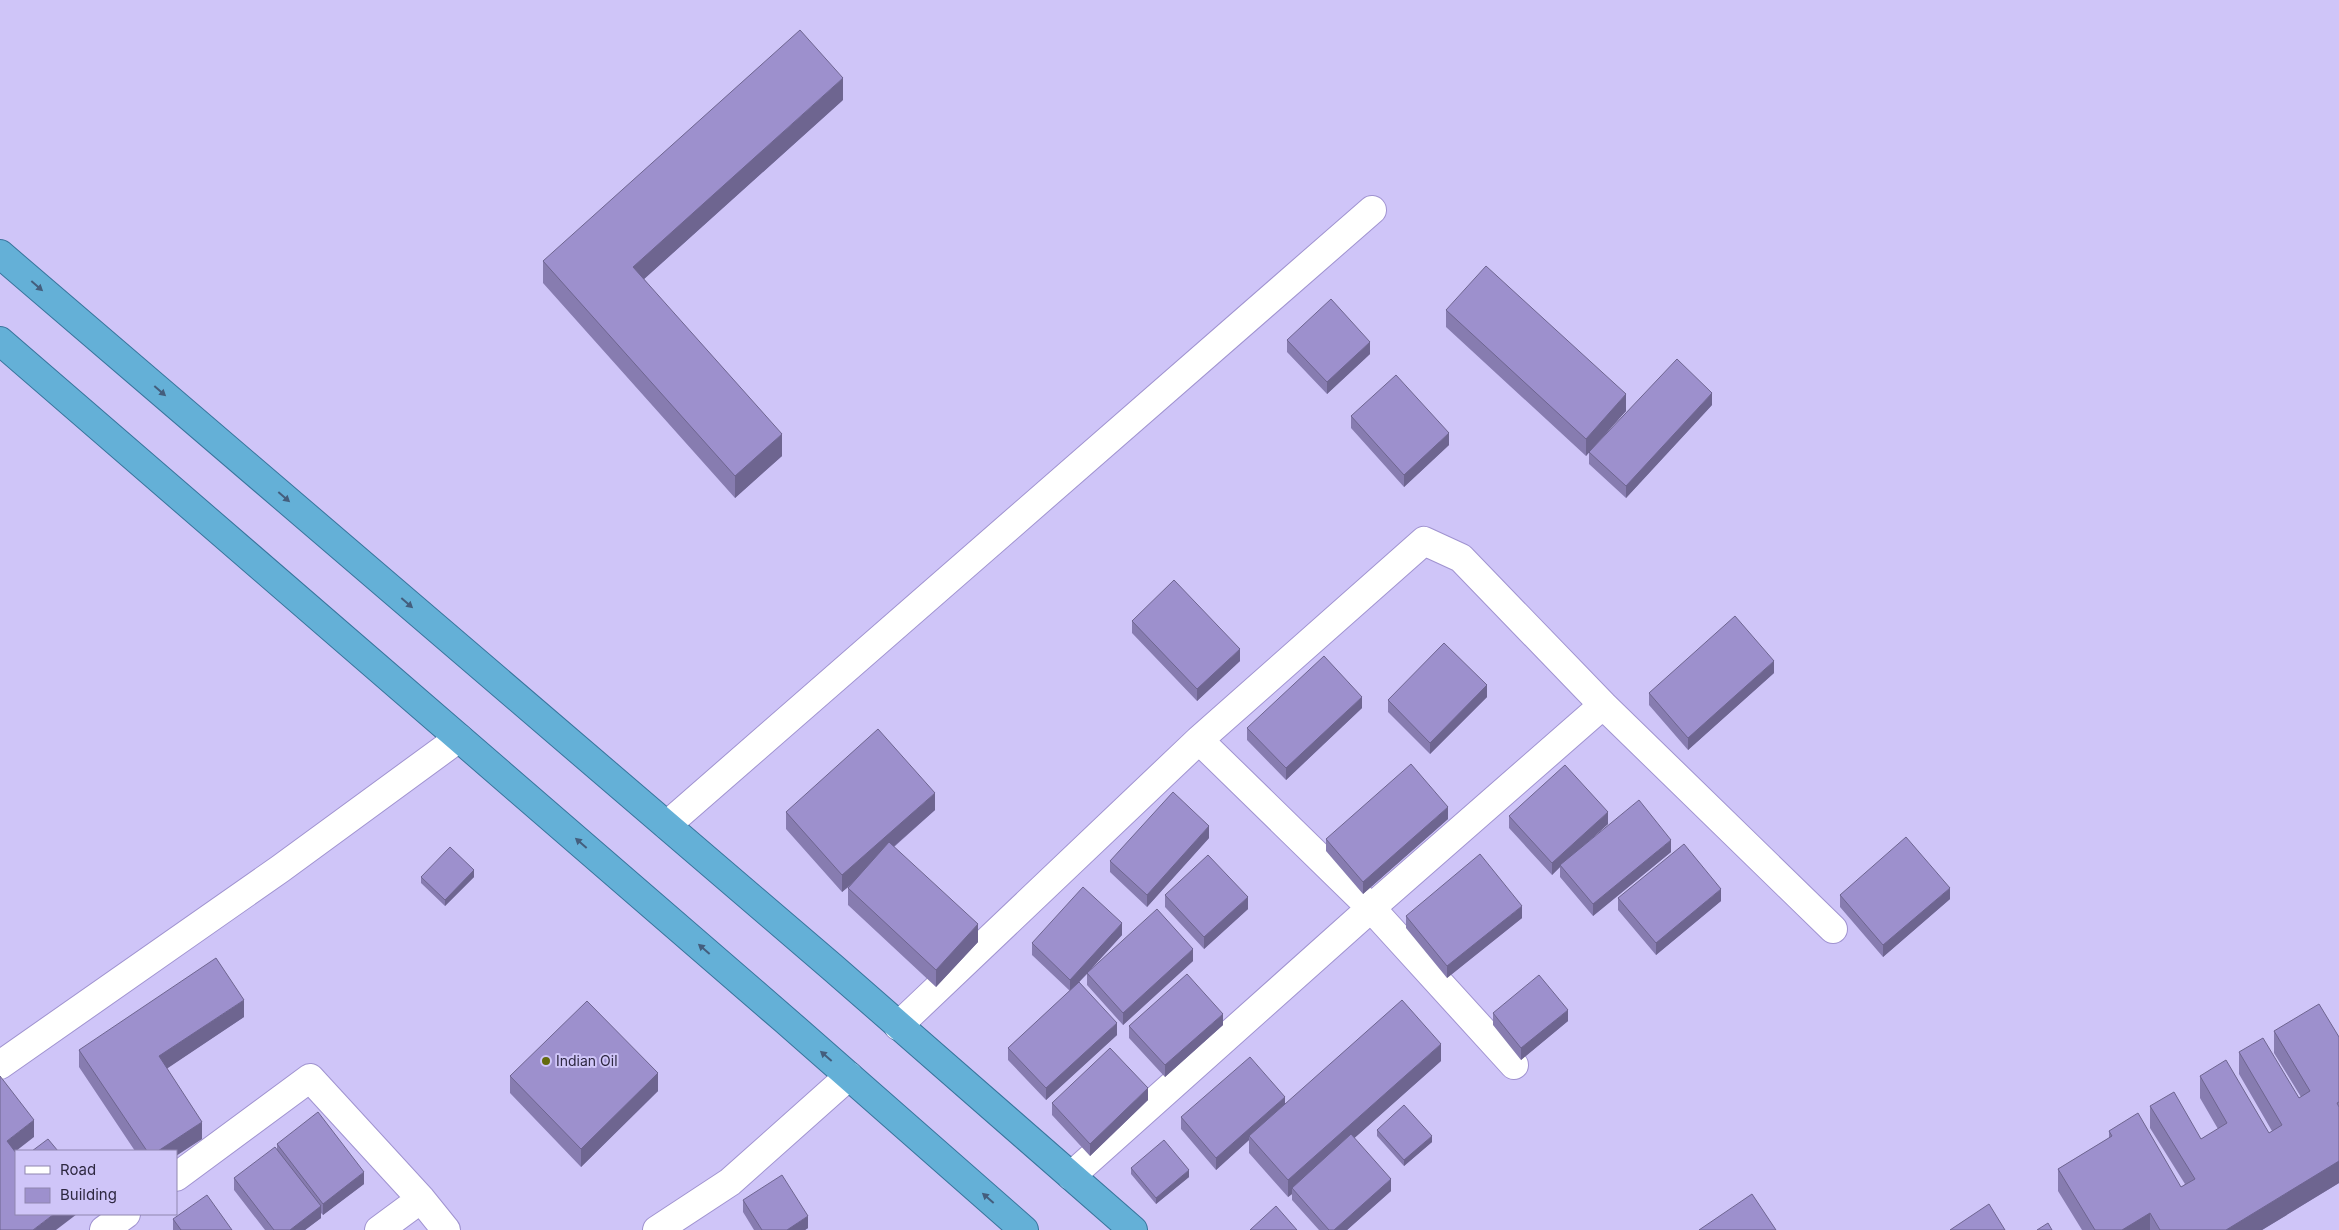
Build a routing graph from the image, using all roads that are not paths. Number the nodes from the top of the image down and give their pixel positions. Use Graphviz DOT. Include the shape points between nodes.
graph roads {
  1 [pos="1372,210"];
  2 [pos="0,254"];
  3 [pos="0,341"];
  4 [pos="1603,705"];
  5 [pos="460,738"];
  6 [pos="1199,740"];
  7 [pos="667,825"];
  8 [pos="1370,908"];
  9 [pos="1833,929"];
  10 [pos="898,1026"];
  11 [pos="0,1065"];
  12 [pos="1514,1065"];
  13 [pos="849,1076"];
  14 [pos="178,1176"];
  15 [pos="1072,1176"];
  16 [pos="421,1199"];
  17 [pos="125,1215"];
  18 [pos="104,1230"];
  19 [pos="379,1230"];
  20 [pos="446,1230"];
  21 [pos="657,1230"];
  22 [pos="1024,1230"];
  23 [pos="1133,1230"];
  1 -- 7 [label="street"];
  2 -- 7 [label="highway, one-way"];
  3 -- 5 [label="highway"];
  4 -- 6 [label="street" via="1461,558 1424,541"];
  4 -- 8 [label="street"];
  4 -- 9 [label="street"];
  5 -- 11 [label="street"];
  13 -- 5 [label="highway, one-way"];
  6 -- 8 [label="street"];
  6 -- 10 [label="street"];
  7 -- 10 [label="highway"];
  8 -- 12 [label="street"];
  8 -- 15 [label="street"];
  10 -- 15 [label="highway"];
  13 -- 21 [label="street" via="730,1182"];
  22 -- 13 [label="highway, one-way"];
  14 -- 16 [label="street" via="310,1078"];
  15 -- 23 [label="highway"];
  16 -- 19 [label="street"];
  16 -- 20 [label="street"];
  17 -- 18 [label="street"];
}
